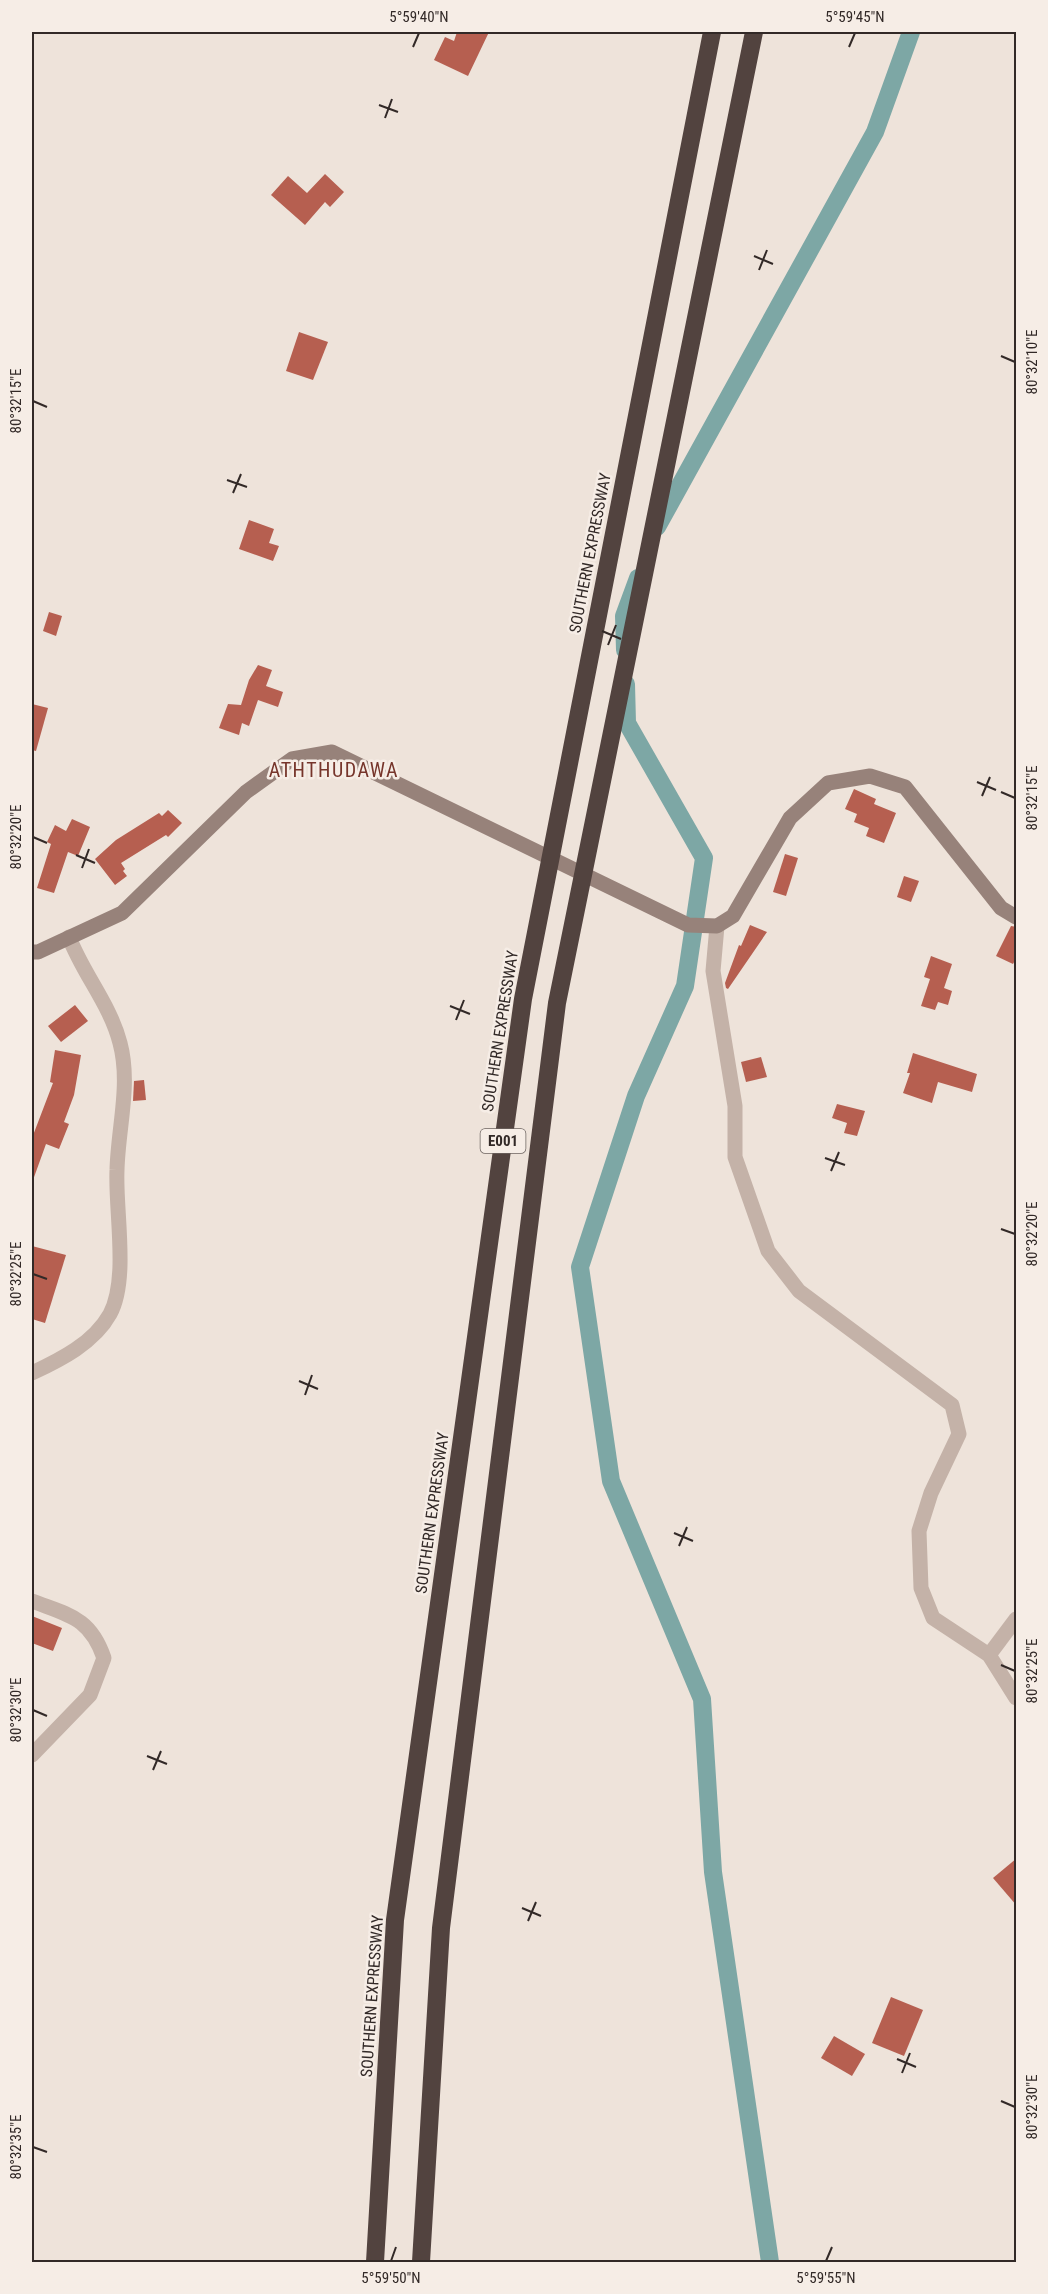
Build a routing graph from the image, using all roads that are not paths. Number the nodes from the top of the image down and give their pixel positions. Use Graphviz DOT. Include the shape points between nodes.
graph roads {
  1 [pos="712,32"];
  2 [pos="754,32"];
  3 [pos="1017,916"];
  4 [pos="713,927"];
  5 [pos="69,937"];
  6 [pos="32,952"];
  7 [pos="32,1373"];
  8 [pos="32,1601"];
  9 [pos="1017,1619"];
  10 [pos="989,1655"];
  11 [pos="1017,1698"];
  12 [pos="32,1755"];
  13 [pos="375,2262"];
  14 [pos="421,2262"];
  1 -- 13 [label="highway, SOUTHERN EXPRESSWAY / E001, bridge" via="523,999 395,1920"];
  2 -- 14 [label="highway, E001, bridge" via="557,1003 441,1928"];
  3 -- 4 [label="street" via="1001,908 905,787 870,776 828,783 790,818 733,916"];
  4 -- 5 [label="street" via="688,925 332,752 292,759 246,792 122,913"];
  4 -- 10 [label="street" via="713,971 735,1106 735,1157 768,1251 799,1291 952,1405 959,1434 931,1493 919,1531 921,1588 933,1618"];
  5 -- 6 [label="street"];
  5 -- 7 [label="street" via="78,962 110,1014 125,1062 117,1172 119,1275 110,1314 88,1340"];
  8 -- 12 [label="street" via="77,1620 94,1633 104,1658 90,1695"];
  9 -- 10 [label="street"];
  10 -- 11 [label="street"];
}
